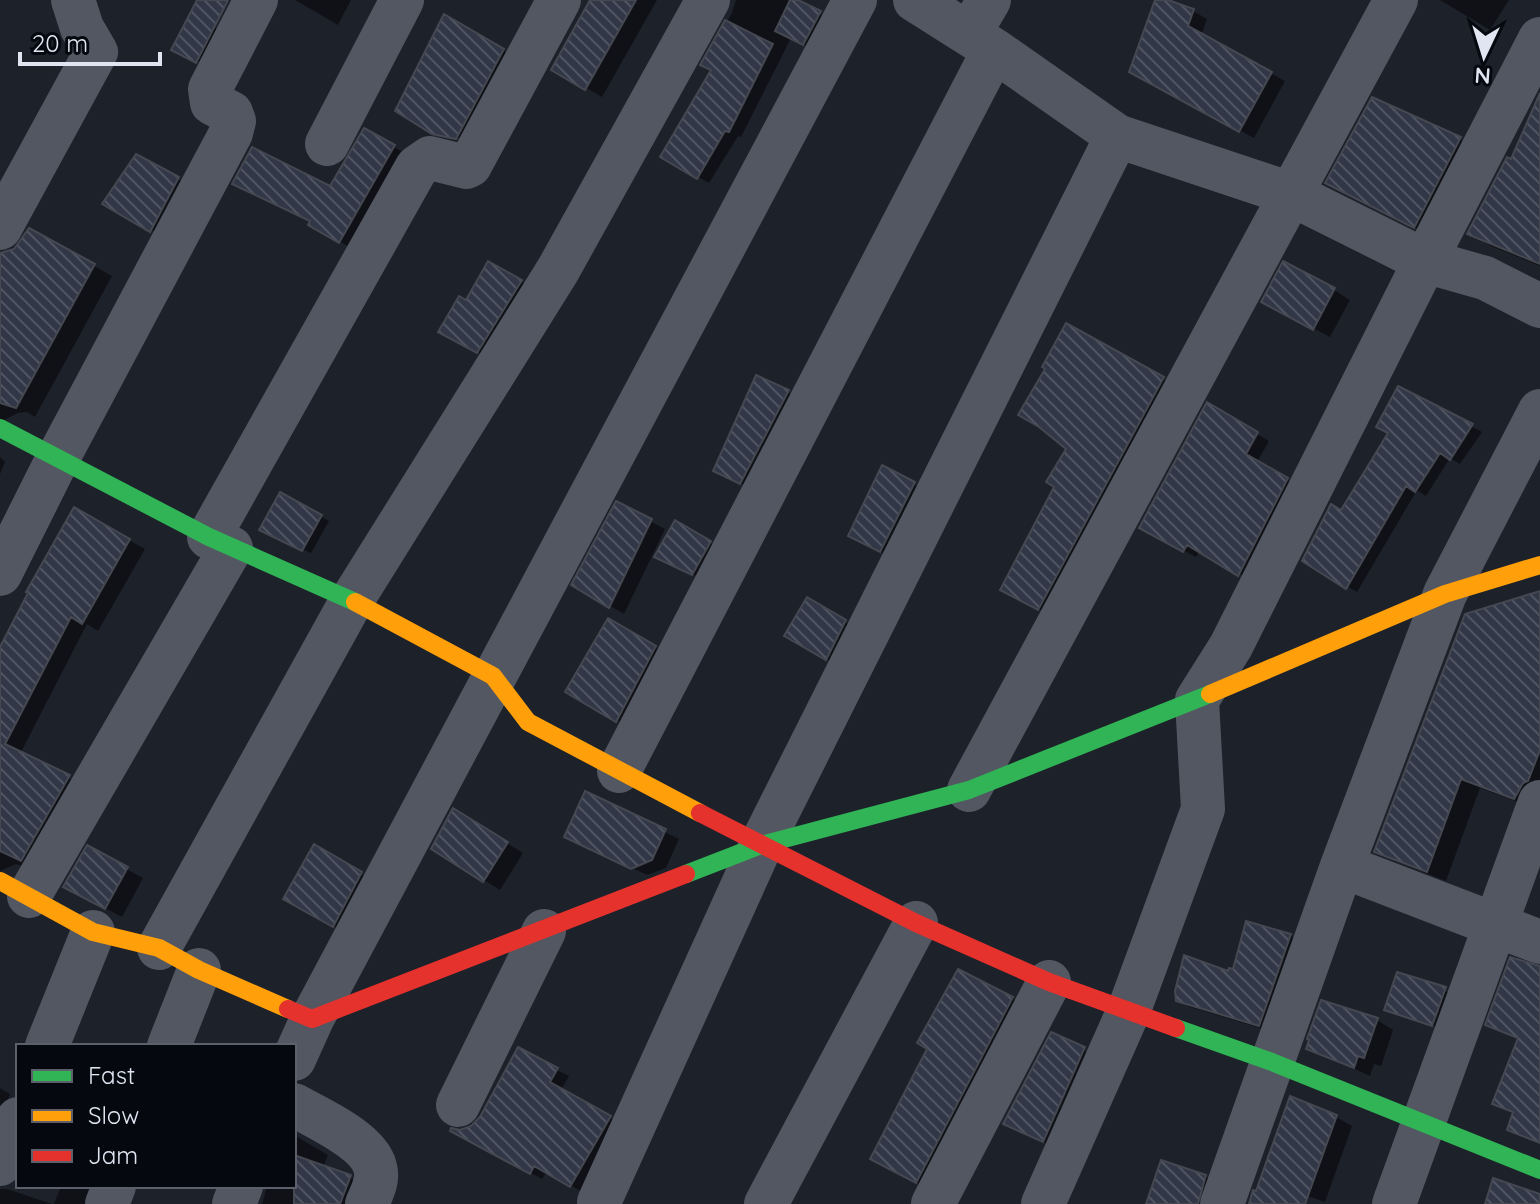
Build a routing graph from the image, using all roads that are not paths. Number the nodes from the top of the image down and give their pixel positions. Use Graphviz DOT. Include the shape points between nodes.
graph roads {
  1 [pos="73,0"];
  2 [pos="256,0"];
  3 [pos="402,0"];
  4 [pos="559,0"];
  5 [pos="708,0"];
  6 [pos="855,0"];
  7 [pos="915,0"];
  8 [pos="1396,0"];
  9 [pos="984,28"];
  10 [pos="1540,39"];
  11 [pos="1117,136"];
  12 [pos="327,144"];
  13 [pos="1291,194"];
  14 [pos="0,228"];
  15 [pos="1425,261"];
  16 [pos="1540,306"];
  17 [pos="1540,411"];
  18 [pos="0,428"];
  19 [pos="58,458"];
  20 [pos="220,542"];
  21 [pos="1540,565"];
  22 [pos="0,574"];
  23 [pos="1445,594"];
  24 [pos="352,600"];
  25 [pos="493,676"];
  26 [pos="1197,700"];
  27 [pos="619,771"];
  28 [pos="969,790"];
  29 [pos="1540,802"];
  30 [pos="761,845"];
  31 [pos="1342,866"];
  32 [pos="15,889"];
  33 [pos="916,923"];
  34 [pos="1498,924"];
  35 [pos="544,931"];
  36 [pos="93,932"];
  37 [pos="1540,942"];
  38 [pos="159,948"];
  39 [pos="199,970"];
  40 [pos="1049,982"];
  41 [pos="1129,1010"];
  42 [pos="312,1019"];
  43 [pos="48,1044"];
  44 [pos="170,1044"];
  45 [pos="296,1055"];
  46 [pos="1272,1062"];
  47 [pos="458,1105"];
  48 [pos="296,1106"];
  49 [pos="1426,1122"];
  50 [pos="16,1124"];
  51 [pos="0,1164"];
  52 [pos="1540,1170"];
  53 [pos="599,1202"];
  54 [pos="367,1204"];
  55 [pos="766,1204"];
  56 [pos="933,1204"];
  57 [pos="1043,1204"];
  58 [pos="1222,1204"];
  59 [pos="1394,1204"];
  1 -- 14 [label="street" via="96,52"];
  2 -- 19 [label="street" via="210,89 212,103 231,113 231,133"];
  3 -- 12 [label="street"];
  4 -- 20 [label="street" via="470,165 430,158 417,167"];
  5 -- 24 [label="street" via="558,270"];
  6 -- 25 [label="street"];
  7 -- 9 [label="street"];
  8 -- 13 [label="street"];
  9 -- 11 [label="street"];
  9 -- 27 [label="street"];
  10 -- 15 [label="street"];
  11 -- 13 [label="street"];
  11 -- 30 [label="street"];
  13 -- 15 [label="street"];
  13 -- 28 [label="street"];
  15 -- 16 [label="street" via="1485,278"];
  15 -- 26 [label="street" via="1231,646"];
  17 -- 23 [label="street"];
  18 -- 19 [label="street"];
  19 -- 20 [label="street"];
  19 -- 22 [label="street"];
  20 -- 24 [label="street"];
  20 -- 32 [label="street"];
  21 -- 23 [label="street"];
  23 -- 26 [label="street"];
  23 -- 31 [label="street"];
  24 -- 25 [label="street"];
  24 -- 38 [label="street"];
  25 -- 27 [label="street" via="528,722"];
  25 -- 42 [label="street"];
  26 -- 28 [label="street"];
  26 -- 41 [label="street" via="1203,809"];
  27 -- 30 [label="street"];
  28 -- 30 [label="street"];
  29 -- 34 [label="street"];
  30 -- 33 [label="street"];
  30 -- 35 [label="street"];
  30 -- 53 [label="street"];
  31 -- 34 [label="street"];
  31 -- 46 [label="street"];
  32 -- 36 [label="street"];
  33 -- 40 [label="street"];
  33 -- 55 [label="street"];
  34 -- 37 [label="street"];
  34 -- 49 [label="street"];
  35 -- 42 [label="street"];
  35 -- 47 [label="street"];
  36 -- 38 [label="street"];
  36 -- 43 [label="street"];
  38 -- 39 [label="street"];
  39 -- 42 [label="street"];
  39 -- 44 [label="street"];
  40 -- 41 [label="street"];
  40 -- 56 [label="street"];
  41 -- 46 [label="street"];
  41 -- 57 [label="street"];
  42 -- 45 [label="street"];
  46 -- 49 [label="street"];
  46 -- 58 [label="street"];
  48 -- 54 [label="street" via="350,1136 375,1165 376,1183"];
  49 -- 52 [label="street"];
  49 -- 59 [label="street"];
  50 -- 51 [label="street"];
}
